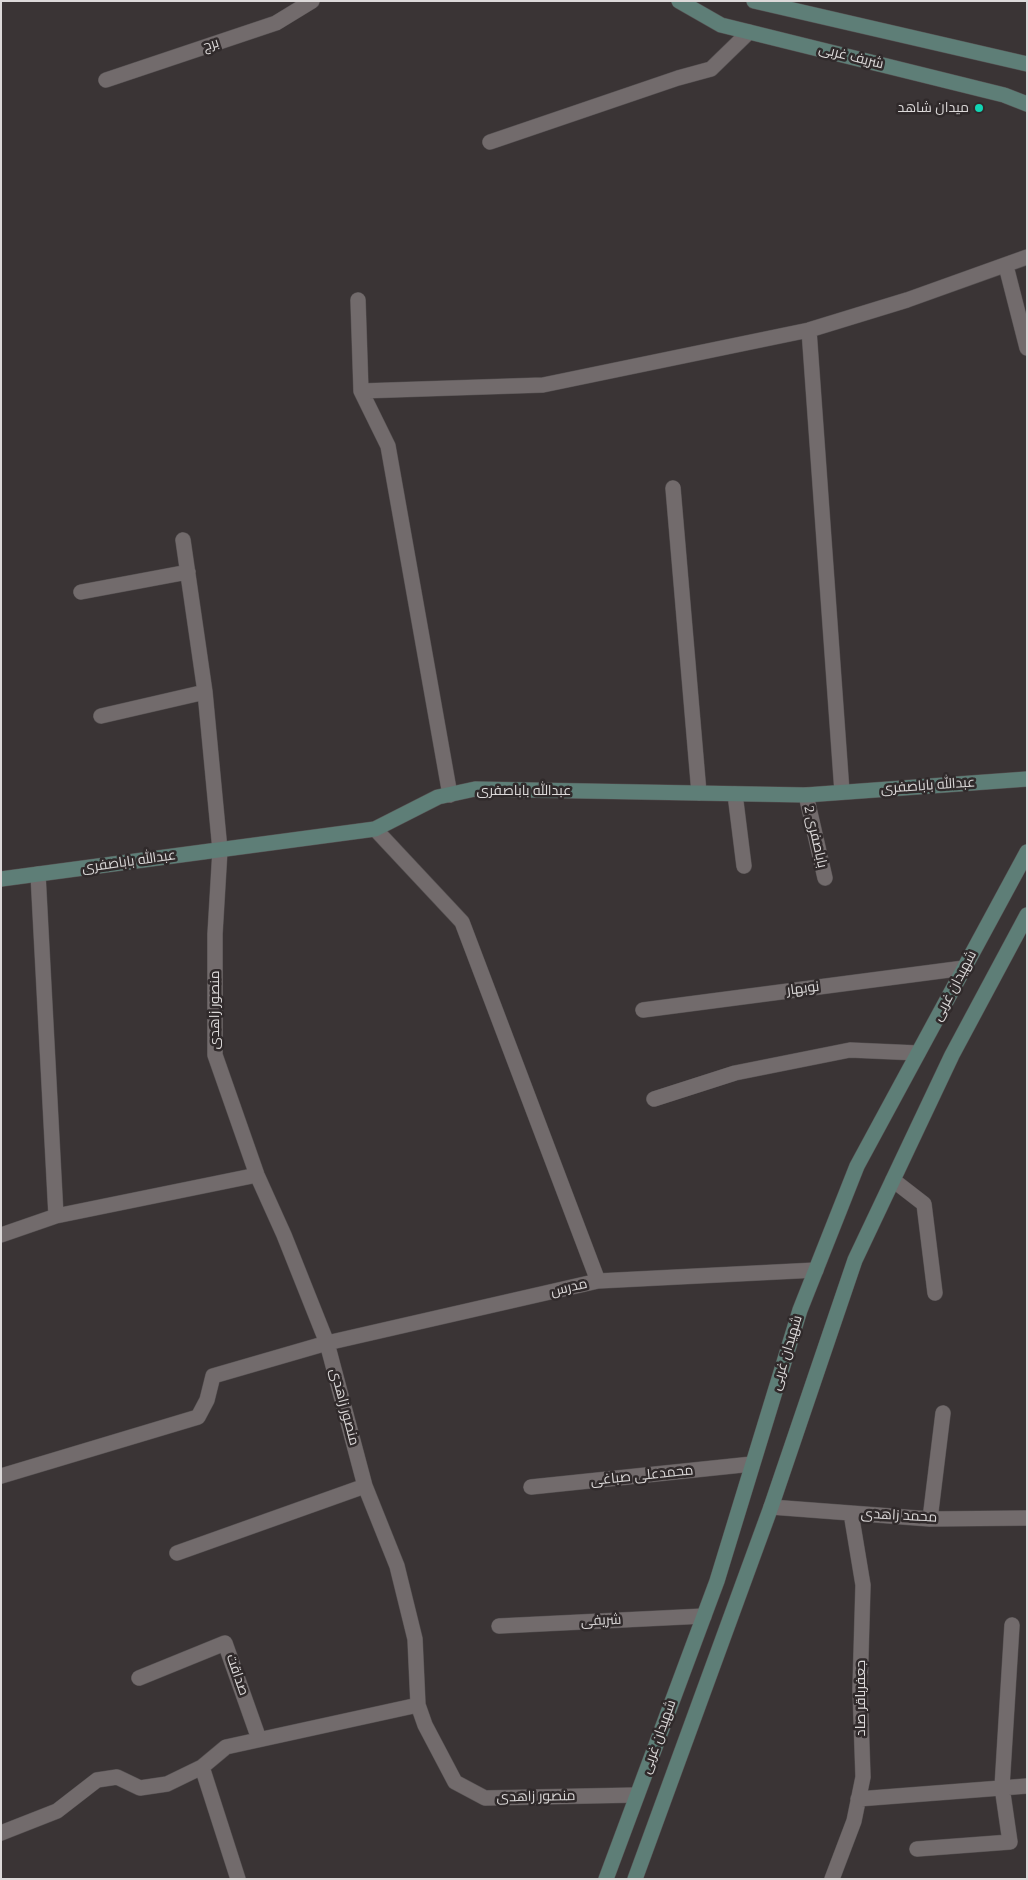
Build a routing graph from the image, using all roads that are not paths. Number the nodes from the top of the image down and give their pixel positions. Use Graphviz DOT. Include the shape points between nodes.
graph roads {
  1 [pos="312,1"];
  2 [pos="679,1"];
  3 [pos="754,1"];
  4 [pos="749,32"];
  5 [pos="1027,64"];
  6 [pos="106,80"];
  7 [pos="1027,104"];
  8 [pos="490,142"];
  9 [pos="1027,258"];
  10 [pos="1006,266"];
  11 [pos="358,300"];
  12 [pos="810,330"];
  13 [pos="1027,348"];
  14 [pos="362,391"];
  15 [pos="673,488"];
  16 [pos="183,540"];
  17 [pos="188,572"];
  18 [pos="81,592"];
  19 [pos="206,692"];
  20 [pos="101,716"];
  21 [pos="1027,779"];
  22 [pos="842,792"];
  23 [pos="699,793"];
  24 [pos="735,794"];
  25 [pos="450,795"];
  26 [pos="806,795"];
  27 [pos="375,829"];
  28 [pos="220,850"];
  29 [pos="1027,852"];
  30 [pos="744,866"];
  31 [pos="38,874"];
  32 [pos="825,878"];
  33 [pos="1,879"];
  34 [pos="1027,915"];
  35 [pos="964,968"];
  36 [pos="642,1010"];
  37 [pos="918,1053"];
  38 [pos="654,1099"];
  39 [pos="257,1174"];
  40 [pos="893,1180"];
  41 [pos="56,1216"];
  42 [pos="1,1235"];
  43 [pos="816,1270"];
  44 [pos="598,1282"];
  45 [pos="935,1293"];
  46 [pos="327,1343"];
  47 [pos="943,1413"];
  48 [pos="752,1464"];
  49 [pos="1,1476"];
  50 [pos="365,1486"];
  51 [pos="531,1487"];
  52 [pos="771,1507"];
  53 [pos="851,1513"];
  54 [pos="1027,1518"];
  55 [pos="930,1519"];
  56 [pos="177,1553"];
  57 [pos="704,1616"];
  58 [pos="1012,1625"];
  59 [pos="499,1626"];
  60 [pos="139,1678"];
  61 [pos="418,1705"];
  62 [pos="259,1739"];
  63 [pos="202,1766"];
  64 [pos="1027,1786"];
  65 [pos="1002,1787"];
  66 [pos="637,1795"];
  67 [pos="858,1799"];
  68 [pos="1,1833"];
  69 [pos="917,1849"];
  70 [pos="238,1879"];
  71 [pos="606,1879"];
  72 [pos="635,1879"];
  73 [pos="832,1879"];
  1 -- 6 [label="street, برج" via="276,23"];
  2 -- 4 [label="main road, شریف غربی" via="721,25"];
  3 -- 5 [label="main road"];
  4 -- 7 [label="main road, شریف غربی" via="1004,95"];
  4 -- 8 [label="street" via="711,69"];
  9 -- 10 [label="street"];
  10 -- 12 [label="street"];
  10 -- 13 [label="street"];
  11 -- 14 [label="street"];
  12 -- 14 [label="street" via="543,385"];
  12 -- 22 [label="street"];
  14 -- 25 [label="street" via="388,446"];
  15 -- 23 [label="street"];
  16 -- 17 [label="street, منصور زاهدی"];
  17 -- 18 [label="street"];
  17 -- 19 [label="street, منصور زاهدی"];
  19 -- 20 [label="street"];
  19 -- 28 [label="street, منصور زاهدی"];
  21 -- 22 [label="main road, عبدالله باباصفری"];
  22 -- 26 [label="main road, عبدالله باباصفری"];
  23 -- 24 [label="main road, عبدالله باباصفری"];
  23 -- 25 [label="main road, عبدالله باباصفری" via="475,789"];
  24 -- 26 [label="main road, عبدالله باباصفری"];
  24 -- 30 [label="street"];
  25 -- 27 [label="main road, عبدالله باباصفری" via="438,797"];
  26 -- 32 [label="street, باباصفری 2"];
  27 -- 28 [label="main road, عبدالله باباصفری"];
  27 -- 44 [label="street" via="462,922"];
  28 -- 31 [label="main road, عبدالله باباصفری"];
  28 -- 39 [label="street, منصور زاهدی" via="215,934 215,1056"];
  29 -- 35 [label="main road, شهیدان غربی"];
  31 -- 33 [label="main road, عبدالله باباصفری"];
  31 -- 41 [label="street"];
  34 -- 40 [label="main road, شهیدان غربی" via="952,1055"];
  35 -- 36 [label="street, نوبهار"];
  35 -- 37 [label="main road, شهیدان غربی"];
  37 -- 38 [label="street" via="850,1050 735,1073"];
  37 -- 43 [label="main road, شهیدان غربی" via="857,1166"];
  39 -- 41 [label="street"];
  39 -- 46 [label="street, منصور زاهدی"];
  40 -- 45 [label="street" via="924,1204"];
  40 -- 52 [label="main road, شهیدان غربی" via="855,1260"];
  41 -- 42 [label="street"];
  43 -- 44 [label="street, مدرس"];
  43 -- 48 [label="main road, شهیدان غربی" via="800,1310"];
  44 -- 46 [label="street, مدرس"];
  46 -- 49 [label="street, مدرس" via="214,1376 198,1417"];
  46 -- 50 [label="street, منصور زاهدی"];
  47 -- 55 [label="street"];
  48 -- 51 [label="street, محمدعلی صباغی"];
  48 -- 57 [label="main road, شهیدان غربی"];
  50 -- 56 [label="street"];
  50 -- 61 [label="street, منصور زاهدی" via="397,1566 415,1639"];
  52 -- 53 [label="street, محمد زاهدی"];
  52 -- 72 [label="main road, شهیدان غربی"];
  53 -- 55 [label="street, محمد زاهدی"];
  53 -- 67 [label="street, جعفرباقر صاد" via="862,1585 860,1690 863,1777"];
  54 -- 55 [label="street, محمد زاهدی"];
  57 -- 59 [label="street, شریفی"];
  57 -- 66 [label="main road, شهیدان غربی"];
  58 -- 65 [label="street"];
  60 -- 62 [label="street, صداقت" via="225,1643"];
  61 -- 62 [label="street"];
  61 -- 66 [label="street, منصور زاهدی" via="455,1782 485,1798"];
  62 -- 63 [label="street" via="226,1747"];
  63 -- 68 [label="street" via="167,1784 140,1788 117,1777 97,1780 57,1811"];
  63 -- 70 [label="street"];
  64 -- 65 [label="street"];
  65 -- 67 [label="street"];
  65 -- 69 [label="street" via="1010,1842"];
  66 -- 71 [label="main road, شهیدان غربی"];
  67 -- 73 [label="street, جعفرباقر صاد" via="854,1820"];
}
